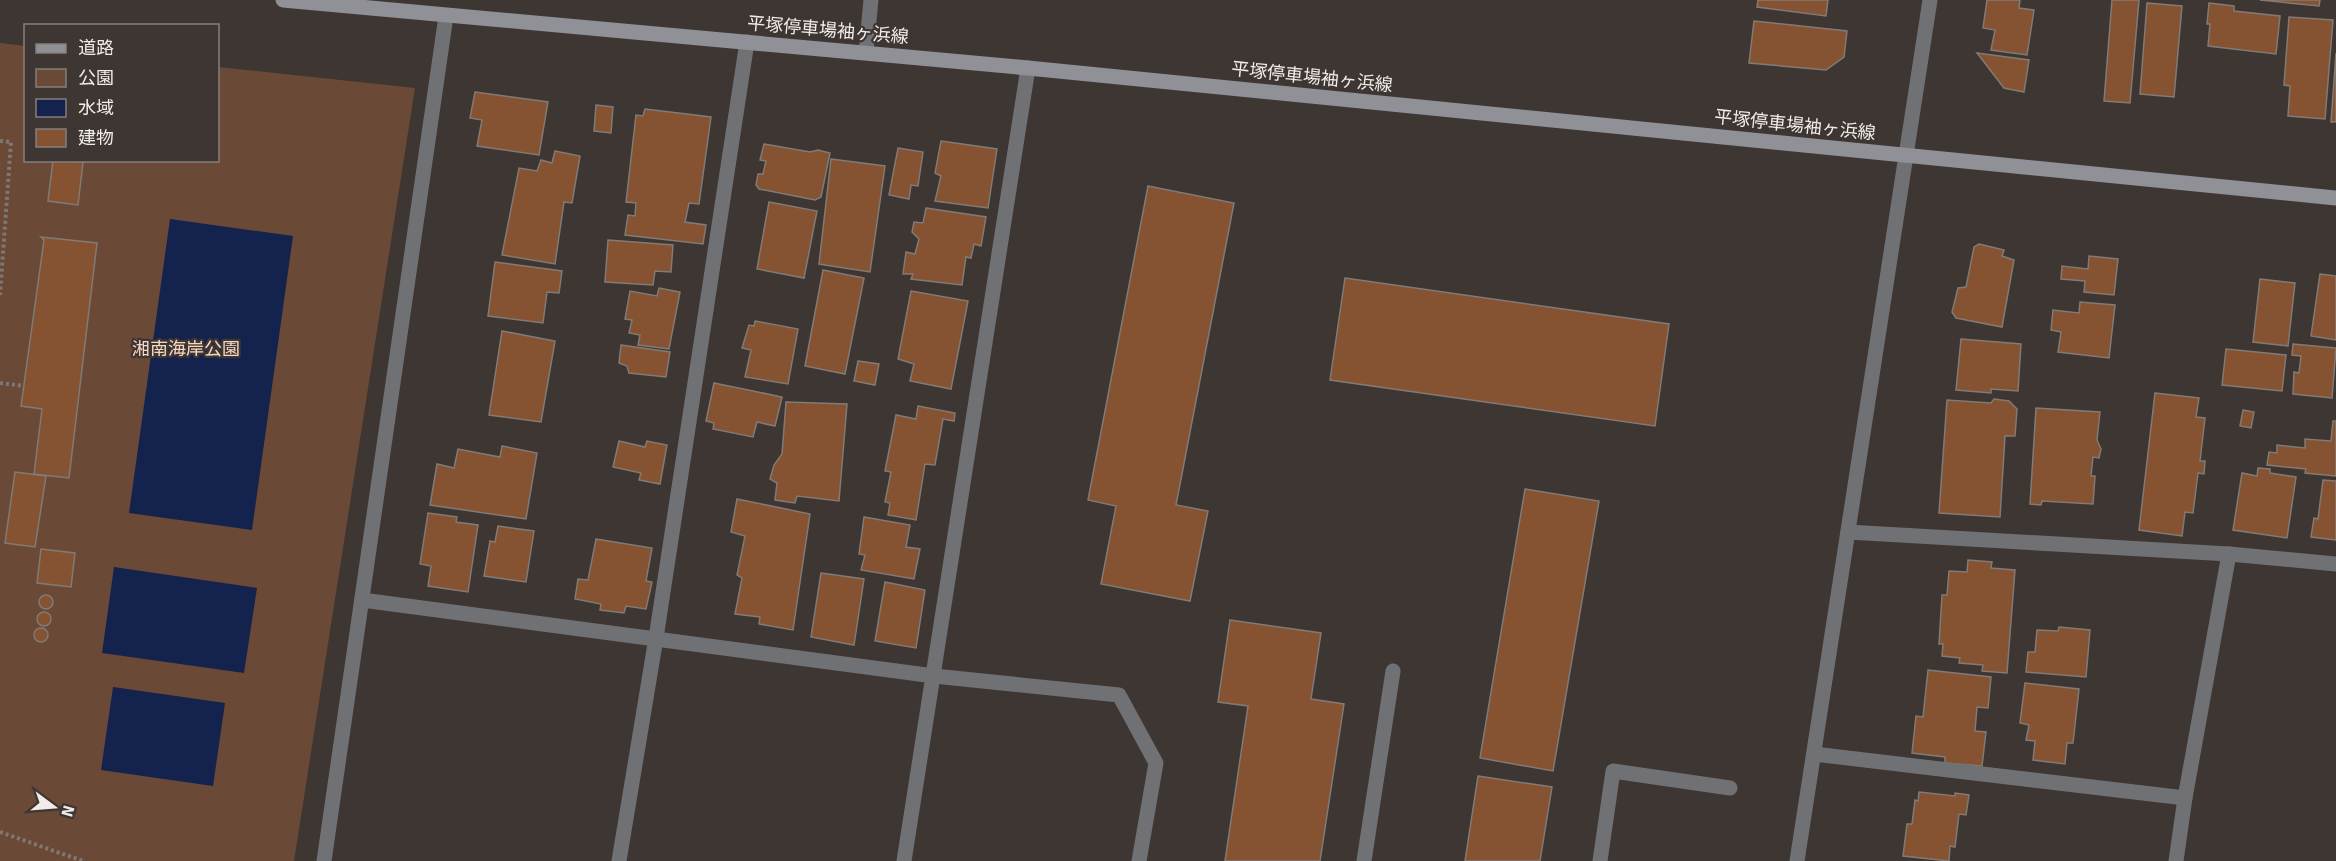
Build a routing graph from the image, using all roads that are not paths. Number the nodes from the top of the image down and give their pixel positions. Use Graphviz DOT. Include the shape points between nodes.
graph roads {
  1 [pos="283,0"];
  2 [pos="871,0"];
  3 [pos="1930,0"];
  4 [pos="446,16"];
  5 [pos="747,42"];
  6 [pos="866,52"];
  7 [pos="1028,68"];
  8 [pos="1906,156"];
  9 [pos="2336,198"];
  10 [pos="1848,532"];
  11 [pos="2229,554"];
  12 [pos="2336,564"];
  13 [pos="362,600"];
  14 [pos="656,638"];
  15 [pos="1393,671"];
  16 [pos="934,676"];
  17 [pos="1814,754"];
  18 [pos="1730,788"];
  19 [pos="2184,798"];
  20 [pos="324,861"];
  21 [pos="619,861"];
  22 [pos="904,861"];
  23 [pos="1139,861"];
  24 [pos="1364,861"];
  25 [pos="1600,861"];
  26 [pos="1797,861"];
  27 [pos="2176,861"];
  1 -- 4 [label="main road, 平塚停車場袖ヶ浜線"];
  2 -- 6 [label="street"];
  3 -- 8 [label="street"];
  4 -- 5 [label="main road, 平塚停車場袖ヶ浜線"];
  4 -- 13 [label="street"];
  5 -- 6 [label="main road, 平塚停車場袖ヶ浜線"];
  5 -- 14 [label="street"];
  6 -- 7 [label="main road, 平塚停車場袖ヶ浜線"];
  7 -- 8 [label="main road, 平塚停車場袖ヶ浜線"];
  7 -- 16 [label="street"];
  8 -- 9 [label="main road, 平塚停車場袖ヶ浜線"];
  8 -- 10 [label="street"];
  10 -- 11 [label="street"];
  10 -- 17 [label="street"];
  11 -- 12 [label="street"];
  11 -- 19 [label="street"];
  13 -- 14 [label="street"];
  13 -- 20 [label="street"];
  14 -- 16 [label="street"];
  14 -- 21 [label="street"];
  15 -- 24 [label="street"];
  16 -- 22 [label="street"];
  16 -- 23 [label="street" via="1119,695 1156,763"];
  17 -- 19 [label="street"];
  17 -- 26 [label="street"];
  18 -- 25 [label="street" via="1613,771"];
  19 -- 27 [label="street"];
}
